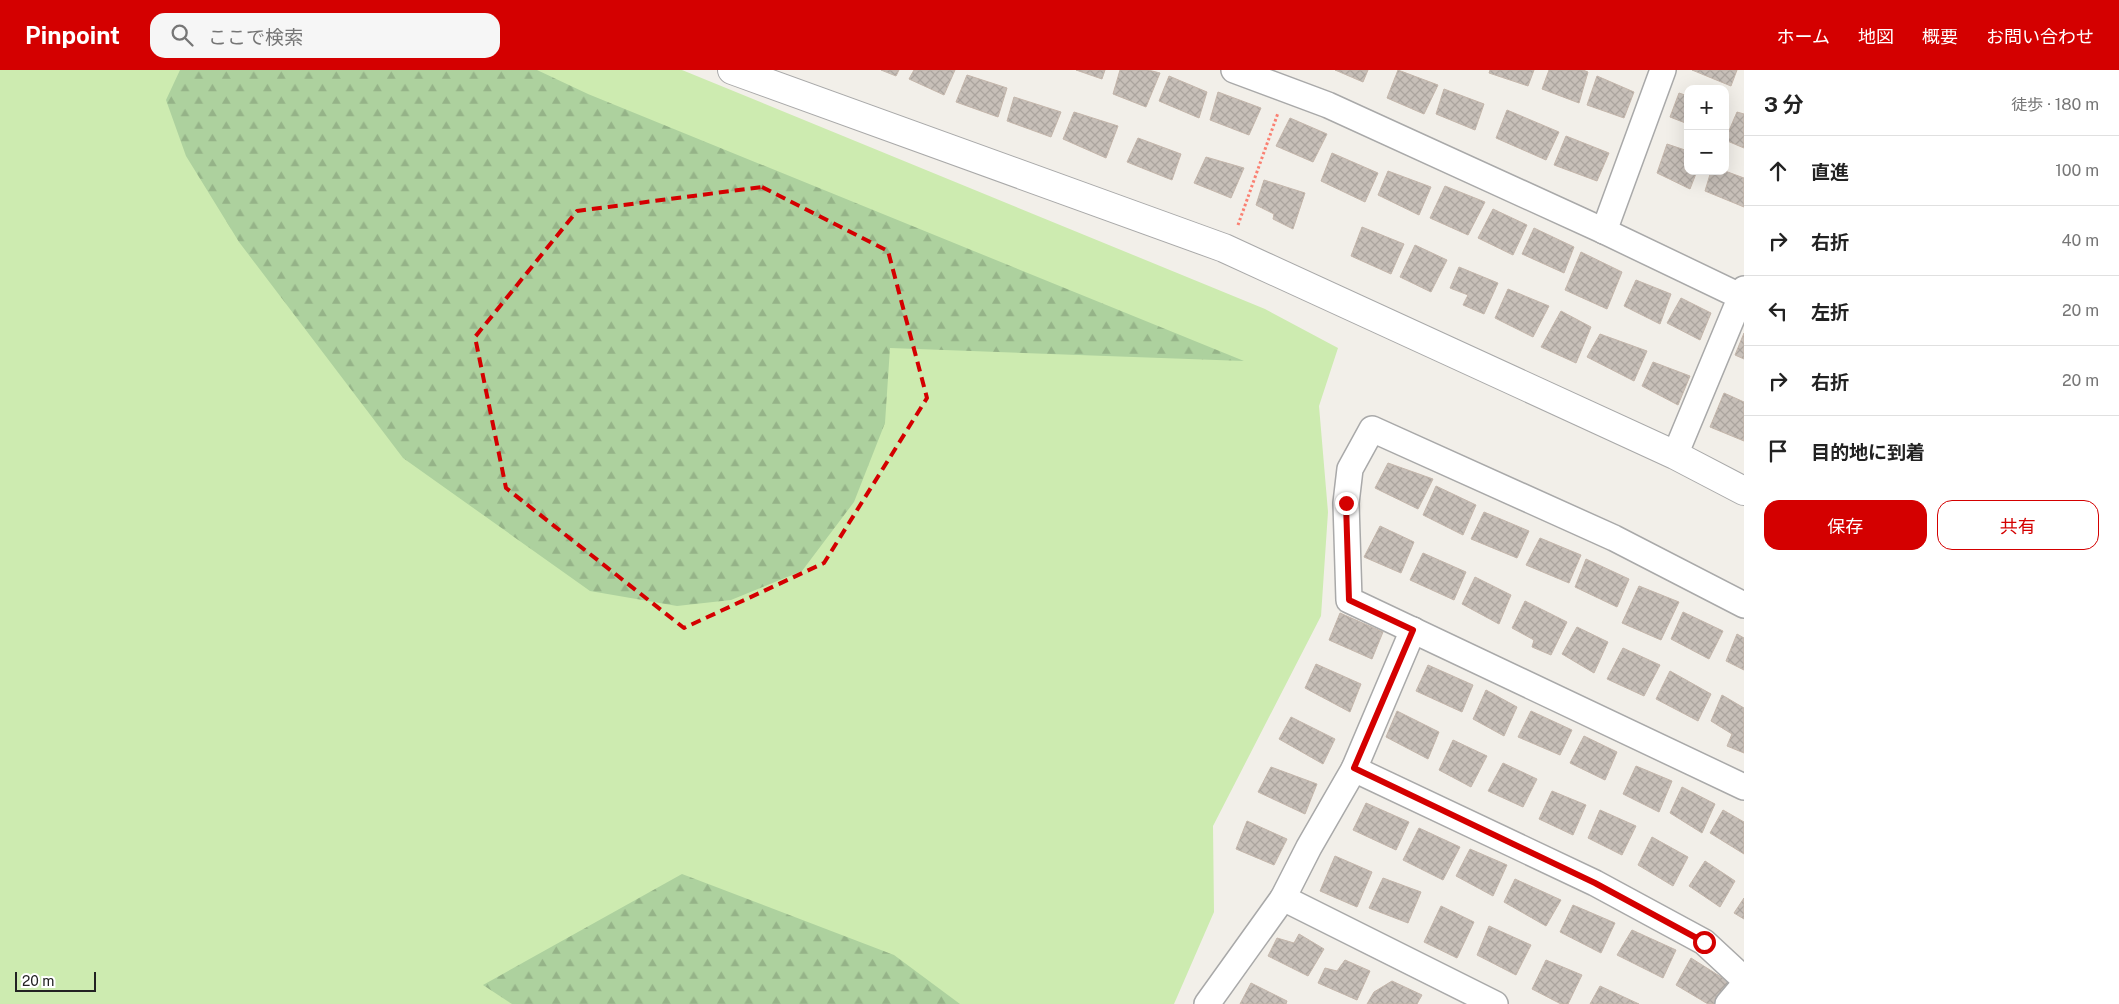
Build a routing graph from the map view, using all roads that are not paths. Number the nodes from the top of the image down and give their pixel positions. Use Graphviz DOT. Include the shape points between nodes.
graph roads {
  1 [pos="1234,70"];
  2 [pos="1659,71"];
  3 [pos="747,73"];
  4 [pos="1604,231"];
  5 [pos="1743,294"];
  6 [pos="1675,455"];
  7 [pos="1744,491"];
  8 [pos="1744,605"];
  9 [pos="1413,630"];
  10 [pos="1354,768"];
  11 [pos="1744,787"];
  12 [pos="1283,898"];
  13 [pos="1744,979"];
  14 [pos="1744,986"];
  15 [pos="1207,1004"];
  16 [pos="1495,1004"];
  17 [pos="1728,1004"];
  1 -- 4 [label="street" via="1337,109"];
  2 -- 4 [label="street"];
  3 -- 6 [label="street" via="1224,248"];
  4 -- 5 [label="street"];
  5 -- 6 [label="street"];
  6 -- 7 [label="street"];
  8 -- 9 [label="street" via="1614,538 1372,429 1350,469 1346,503 1349,600"];
  9 -- 10 [label="street"];
  9 -- 11 [label="street"];
  10 -- 12 [label="street"];
  10 -- 13 [label="street" via="1595,883 1704,942"];
  12 -- 15 [label="street"];
  12 -- 16 [label="street"];
  14 -- 17 [label="street"];
}
